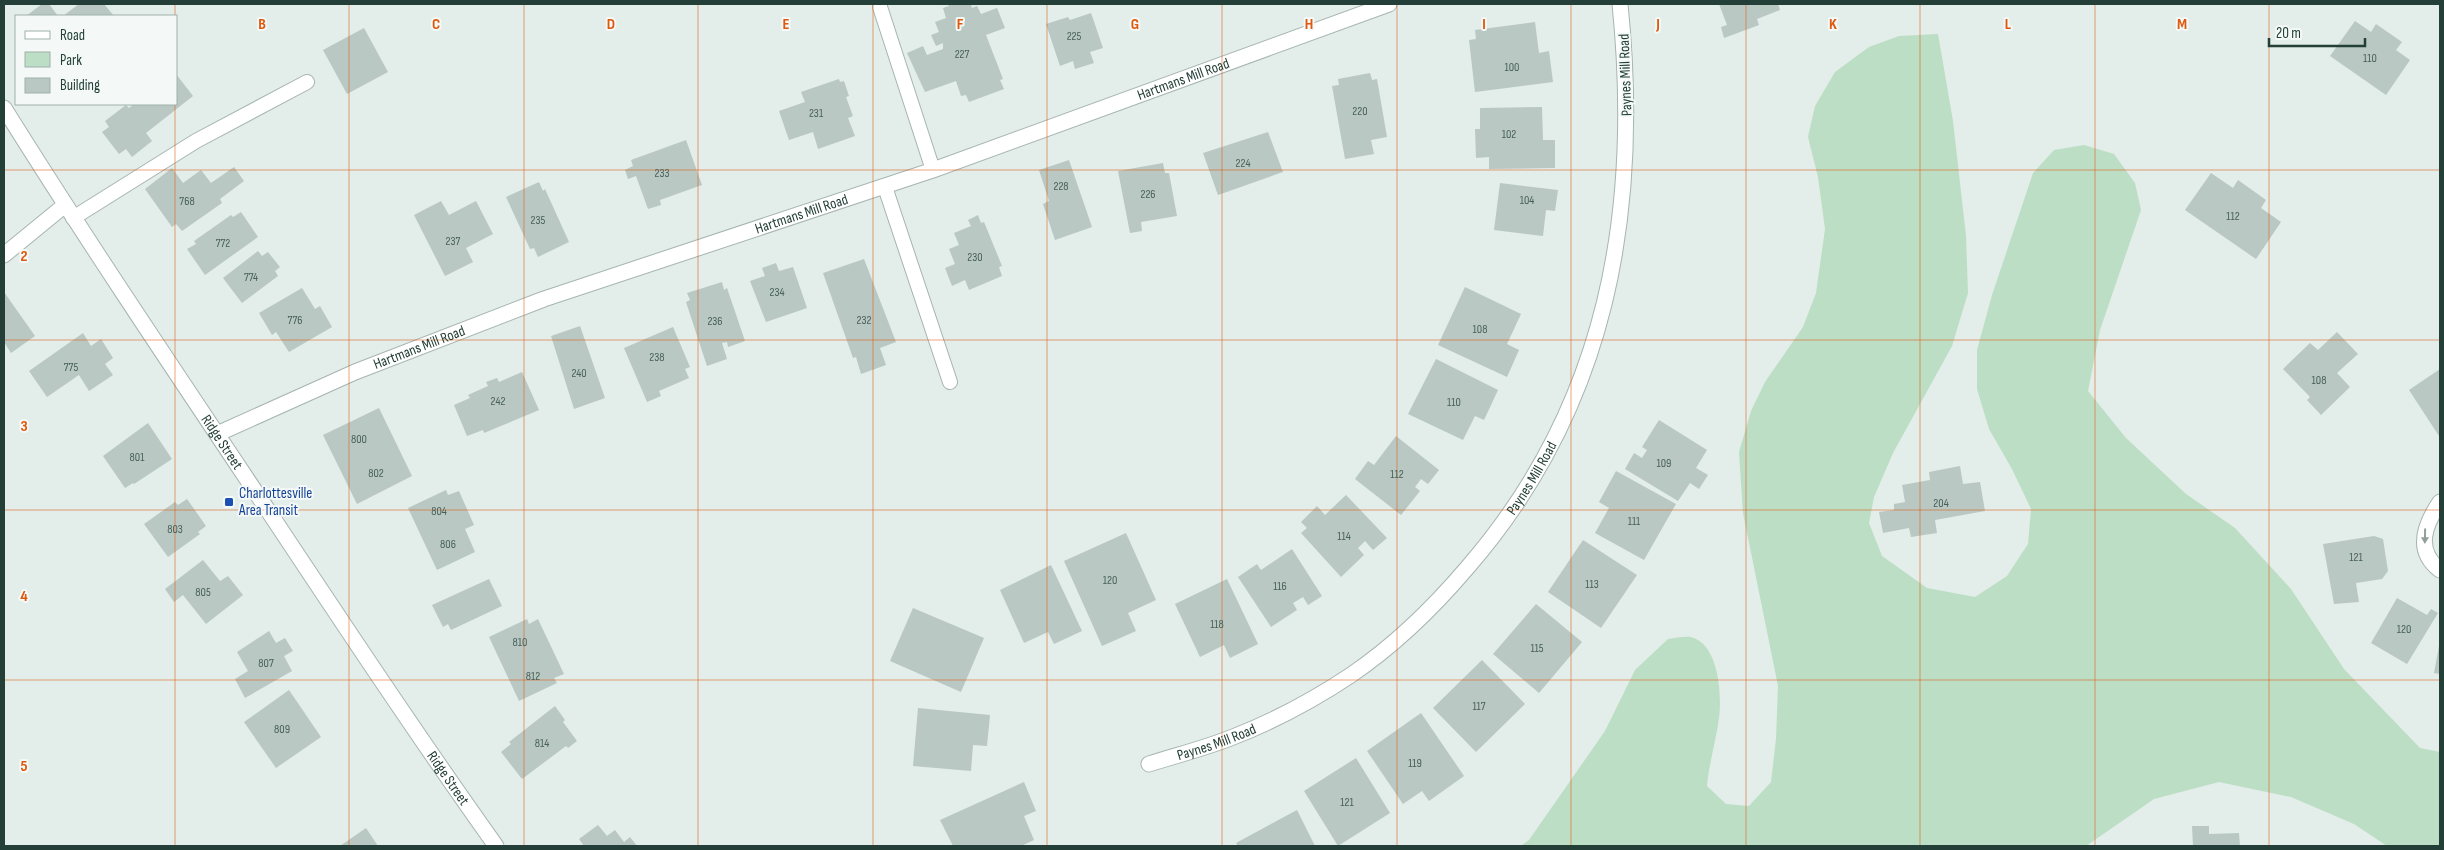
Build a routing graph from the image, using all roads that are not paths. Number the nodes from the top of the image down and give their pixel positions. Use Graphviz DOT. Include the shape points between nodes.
graph roads {
  1 [pos="1389,4"];
  2 [pos="1620,4"];
  3 [pos="880,7"];
  4 [pos="307,82"];
  5 [pos="4,108"];
  6 [pos="933,170"];
  7 [pos="885,187"];
  8 [pos="69,212"];
  9 [pos="4,255"];
  10 [pos="950,382"];
  11 [pos="217,434"];
  12 [pos="2440,502"];
  13 [pos="2440,570"];
  14 [pos="1149,764"];
  15 [pos="496,846"];
  1 -- 6 [label="street, Hartmans Mill Road"];
  2 -- 14 [label="street, Paynes Mill Road" via="1626,64 1626,136 1614,270 1580,386 1553,443 1522,496 1447,592 1399,639 1350,675 1294,708 1233,737"];
  3 -- 6 [label="lane"];
  4 -- 8 [label="lane"];
  5 -- 8 [label="street, Ridge Street"];
  6 -- 7 [label="street, Hartmans Mill Road"];
  7 -- 10 [label="lane"];
  7 -- 11 [label="street, Hartmans Mill Road" via="544,299 355,372"];
  8 -- 9 [label="street"];
  8 -- 11 [label="street, Ridge Street"];
  11 -- 15 [label="street, Ridge Street"];
  12 -- 13 [label="street, one-way" via="2424,531 2426,549"];
}
